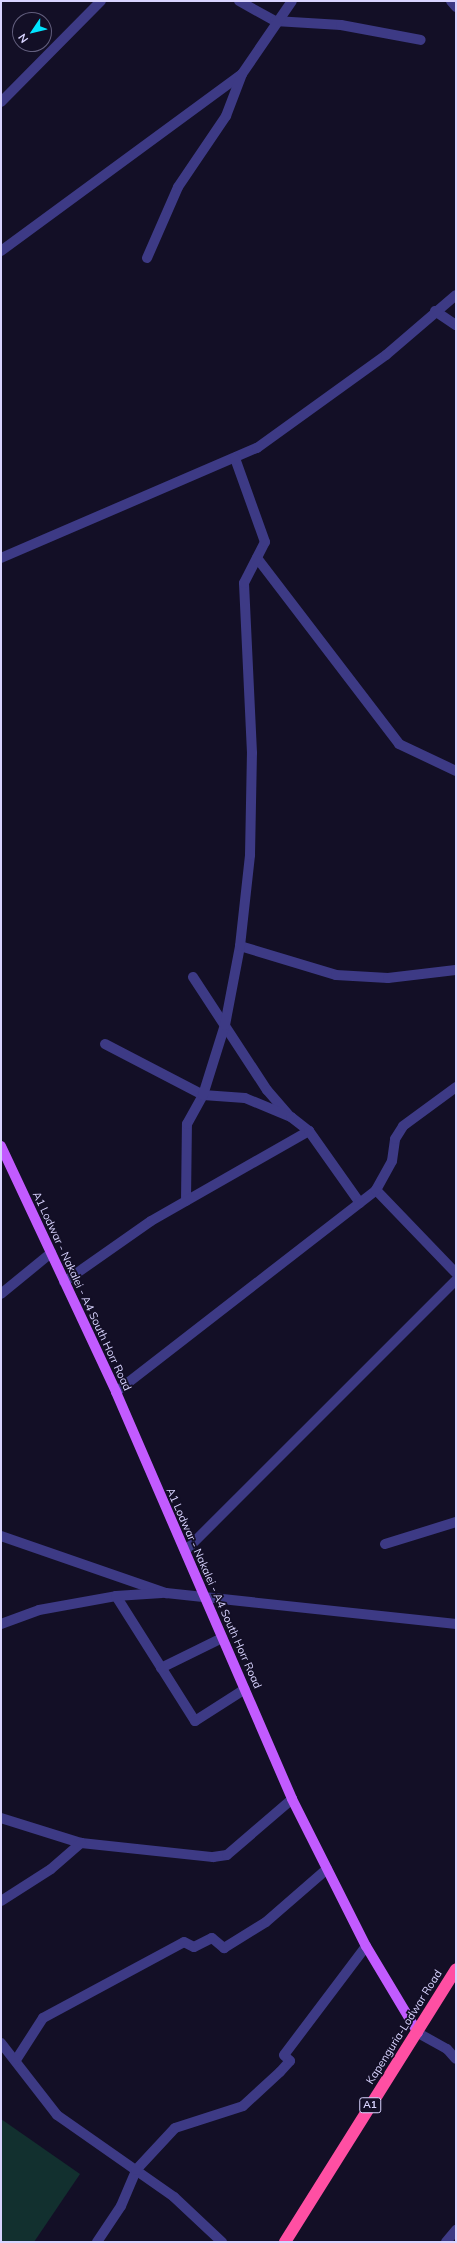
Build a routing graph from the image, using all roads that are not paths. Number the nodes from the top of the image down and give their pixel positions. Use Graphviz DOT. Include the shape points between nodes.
graph roads {
  1 [pos="101,1"];
  2 [pos="239,1"];
  3 [pos="292,1"];
  4 [pos="451,1"];
  5 [pos="456,7"];
  6 [pos="275,21"];
  7 [pos="421,40"];
  8 [pos="242,74"];
  9 [pos="1,102"];
  10 [pos="1,251"];
  11 [pos="147,258"];
  12 [pos="456,295"];
  13 [pos="435,311"];
  14 [pos="456,325"];
  15 [pos="235,458"];
  16 [pos="1,558"];
  17 [pos="257,558"];
  18 [pos="456,771"];
  19 [pos="240,946"];
  20 [pos="456,970"];
  21 [pos="193,977"];
  22 [pos="225,1025"];
  23 [pos="105,1044"];
  24 [pos="456,1087"];
  25 [pos="203,1095"];
  26 [pos="291,1117"];
  27 [pos="309,1132"];
  28 [pos="1,1146"];
  29 [pos="376,1190"];
  30 [pos="186,1201"];
  31 [pos="360,1203"];
  32 [pos="51,1253"];
  33 [pos="456,1273"];
  34 [pos="456,1280"];
  35 [pos="64,1282"];
  36 [pos="1,1294"];
  37 [pos="116,1392"];
  38 [pos="456,1522"];
  39 [pos="1,1536"];
  40 [pos="385,1544"];
  41 [pos="185,1551"];
  42 [pos="166,1593"];
  43 [pos="116,1596"];
  44 [pos="203,1596"];
  45 [pos="1,1624"];
  46 [pos="456,1624"];
  47 [pos="222,1638"];
  48 [pos="161,1668"];
  49 [pos="245,1688"];
  50 [pos="292,1799"];
  51 [pos="1,1818"];
  52 [pos="81,1843"];
  53 [pos="326,1869"];
  54 [pos="1,1901"];
  55 [pos="366,1946"];
  56 [pos="456,1969"];
  57 [pos="418,2033"];
  58 [pos="1,2043"];
  59 [pos="456,2059"];
  60 [pos="16,2060"];
  61 [pos="136,2170"];
  62 [pos="456,2230"];
  63 [pos="97,2242"];
  64 [pos="222,2242"];
  65 [pos="285,2242"];
  66 [pos="446,2242"];
  1 -- 9 [label="street"];
  2 -- 6 [label="street"];
  3 -- 6 [label="street"];
  4 -- 5 [label="street"];
  6 -- 7 [label="street" via="341,25"];
  6 -- 8 [label="street"];
  8 -- 10 [label="street"];
  8 -- 11 [label="street" via="226,116 178,187"];
  12 -- 13 [label="street"];
  13 -- 14 [label="street"];
  13 -- 15 [label="street" via="386,355 257,448"];
  15 -- 16 [label="street"];
  15 -- 17 [label="street" via="265,542"];
  17 -- 18 [label="street" via="399,744"];
  17 -- 19 [label="street" via="244,583 252,753 250,855"];
  19 -- 20 [label="street" via="336,975 388,978"];
  19 -- 22 [label="street"];
  21 -- 22 [label="street"];
  22 -- 25 [label="street"];
  22 -- 26 [label="street" via="267,1090"];
  23 -- 25 [label="street"];
  24 -- 29 [label="street" via="403,1126 395,1139 392,1161"];
  25 -- 26 [label="street" via="246,1098"];
  25 -- 30 [label="street" via="187,1124"];
  26 -- 27 [label="street"];
  27 -- 30 [label="street"];
  27 -- 31 [label="street"];
  28 -- 32 [label="main road, A1 Lodwar - Nakalei - A4 South Horr Road"];
  29 -- 31 [label="street"];
  29 -- 33 [label="street"];
  30 -- 35 [label="street"];
  31 -- 37 [label="street"];
  32 -- 35 [label="main road, A1 Lodwar - Nakalei - A4 South Horr Road"];
  32 -- 36 [label="street"];
  34 -- 41 [label="street"];
  35 -- 37 [label="main road, A1 Lodwar - Nakalei - A4 South Horr Road"];
  37 -- 41 [label="main road, A1 Lodwar - Nakalei - A4 South Horr Road"];
  38 -- 40 [label="street"];
  39 -- 42 [label="street"];
  41 -- 44 [label="main road, A1 Lodwar - Nakalei - A4 South Horr Road"];
  42 -- 43 [label="street"];
  42 -- 44 [label="street"];
  43 -- 45 [label="street" via="39,1610"];
  43 -- 48 [label="street"];
  44 -- 46 [label="street"];
  44 -- 47 [label="main road, A1 Lodwar - Nakalei - A4 South Horr Road"];
  47 -- 48 [label="street"];
  47 -- 49 [label="main road, A1 Lodwar - Nakalei - A4 South Horr Road"];
  48 -- 49 [label="street" via="195,1721"];
  49 -- 50 [label="main road, A1 Lodwar - Nakalei - A4 South Horr Road"];
  50 -- 52 [label="street" via="227,1855"];
  50 -- 53 [label="main road, A1 Lodwar - Nakalei - A4 South Horr Road"];
  51 -- 52 [label="street"];
  52 -- 54 [label="street" via="51,1869"];
  53 -- 55 [label="main road, A1 Lodwar - Nakalei - A4 South Horr Road"];
  53 -- 60 [label="street" via="266,1922 224,1948 212,1938 194,1947 184,1942 43,2018"];
  55 -- 57 [label="main road, A1 Lodwar - Nakalei - A4 South Horr Road"];
  55 -- 61 [label="street" via="354,1957 284,2055 290,2061 263,2089 243,2106 176,2128"];
  56 -- 57 [label="highway, Kapenguria-Lodwar Road / A1"];
  57 -- 59 [label="street" via="448,2049"];
  57 -- 65 [label="highway, Kapenguria-Lodwar Road / A1" via="336,2155"];
  58 -- 60 [label="street"];
  60 -- 61 [label="street" via="57,2115"];
  61 -- 63 [label="street" via="121,2206"];
  61 -- 64 [label="street" via="189,2209"];
  62 -- 66 [label="street"];
}
